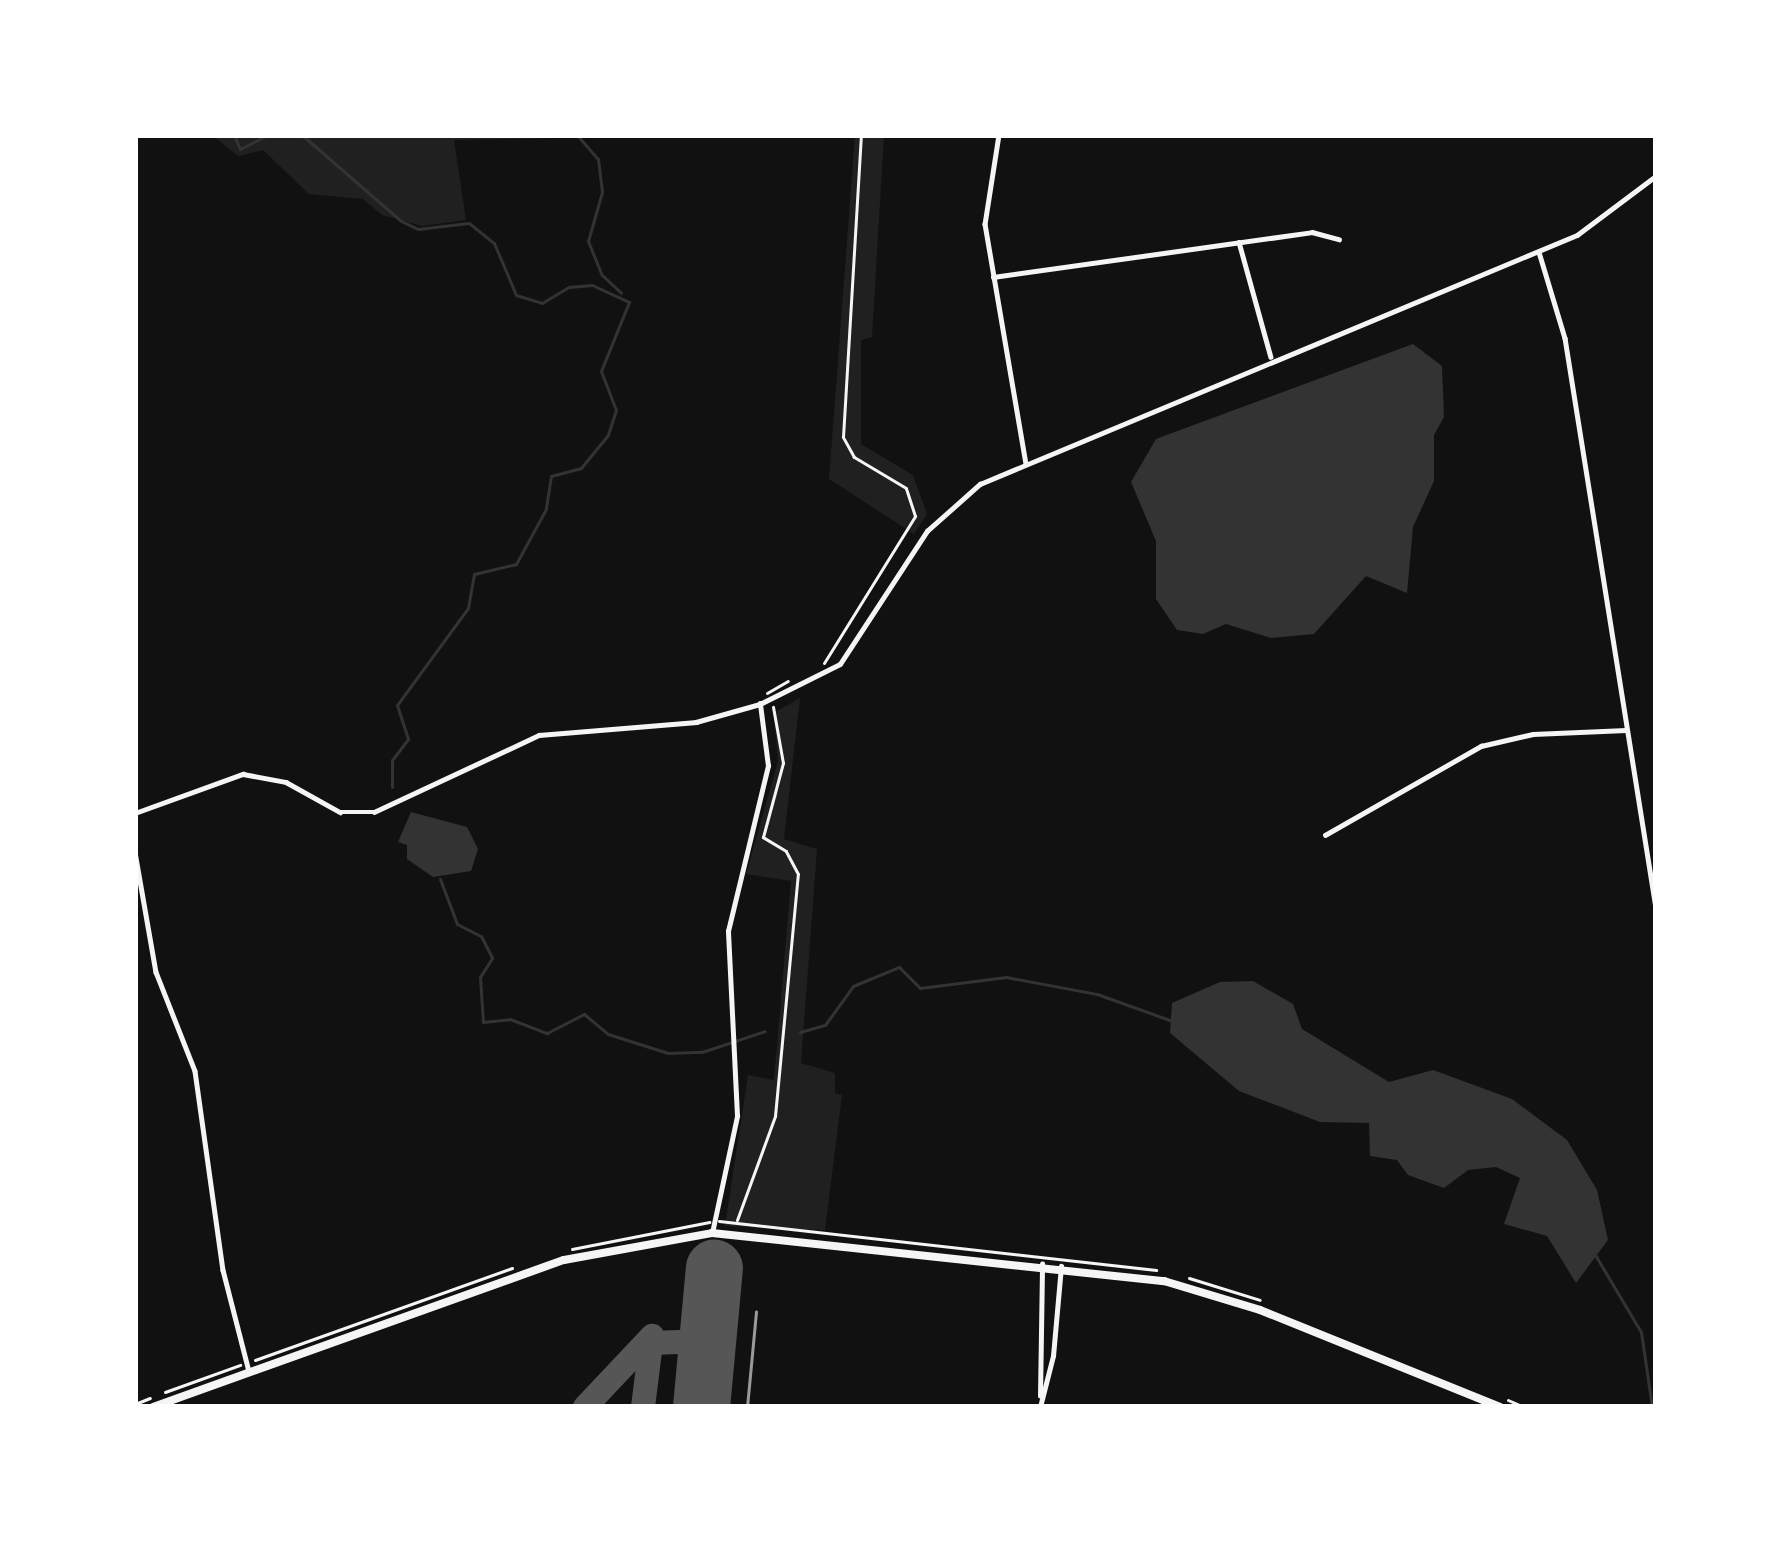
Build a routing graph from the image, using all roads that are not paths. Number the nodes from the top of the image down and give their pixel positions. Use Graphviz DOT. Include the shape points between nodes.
graph roads {
  1 [pos="999,135"];
  2 [pos="1052,135"];
  3 [pos="1081,135"];
  4 [pos="1656,176"];
  5 [pos="1339,239"];
  6 [pos="1239,242"];
  7 [pos="1539,252"];
  8 [pos="993,277"];
  9 [pos="1272,359"];
  10 [pos="1026,463"];
  11 [pos="760,704"];
  12 [pos="1626,730"];
  13 [pos="135,813"];
  14 [pos="1325,835"];
  15 [pos="135,852"];
  16 [pos="1656,908"];
  17 [pos="712,1233"];
  18 [pos="1042,1264"];
  19 [pos="1061,1265"];
  20 [pos="249,1372"];
  21 [pos="1040,1398"];
  22 [pos="153,1407"];
  23 [pos="1040,1407"];
  24 [pos="1500,1407"];
  1 -- 8 [label="street" via="985,210"];
  2 -- 3 [label="lane"];
  4 -- 7 [label="street" via="1603,220"];
  5 -- 6 [label="street" via="1312,232"];
  6 -- 8 [label="street"];
  6 -- 9 [label="street"];
  7 -- 9 [label="street"];
  7 -- 12 [label="street" via="1565,338"];
  8 -- 10 [label="street"];
  9 -- 10 [label="street"];
  10 -- 11 [label="street" via="941,514 840,664"];
  11 -- 13 [label="street" via="696,722 539,735 374,812 340,812 286,782 242,774"];
  11 -- 17 [label="street" via="767,766 728,931 735,1128"];
  12 -- 14 [label="street" via="1481,746"];
  12 -- 16 [label="street"];
  15 -- 20 [label="street" via="156,972 195,1071 223,1270"];
  17 -- 18 [label="main road"];
  17 -- 20 [label="main road" via="564,1260"];
  18 -- 19 [label="main road"];
  18 -- 21 [label="street"];
  19 -- 21 [label="street" via="1053,1356"];
  19 -- 24 [label="main road" via="1231,1300"];
  20 -- 22 [label="main road"];
  21 -- 23 [label="street"];
}
